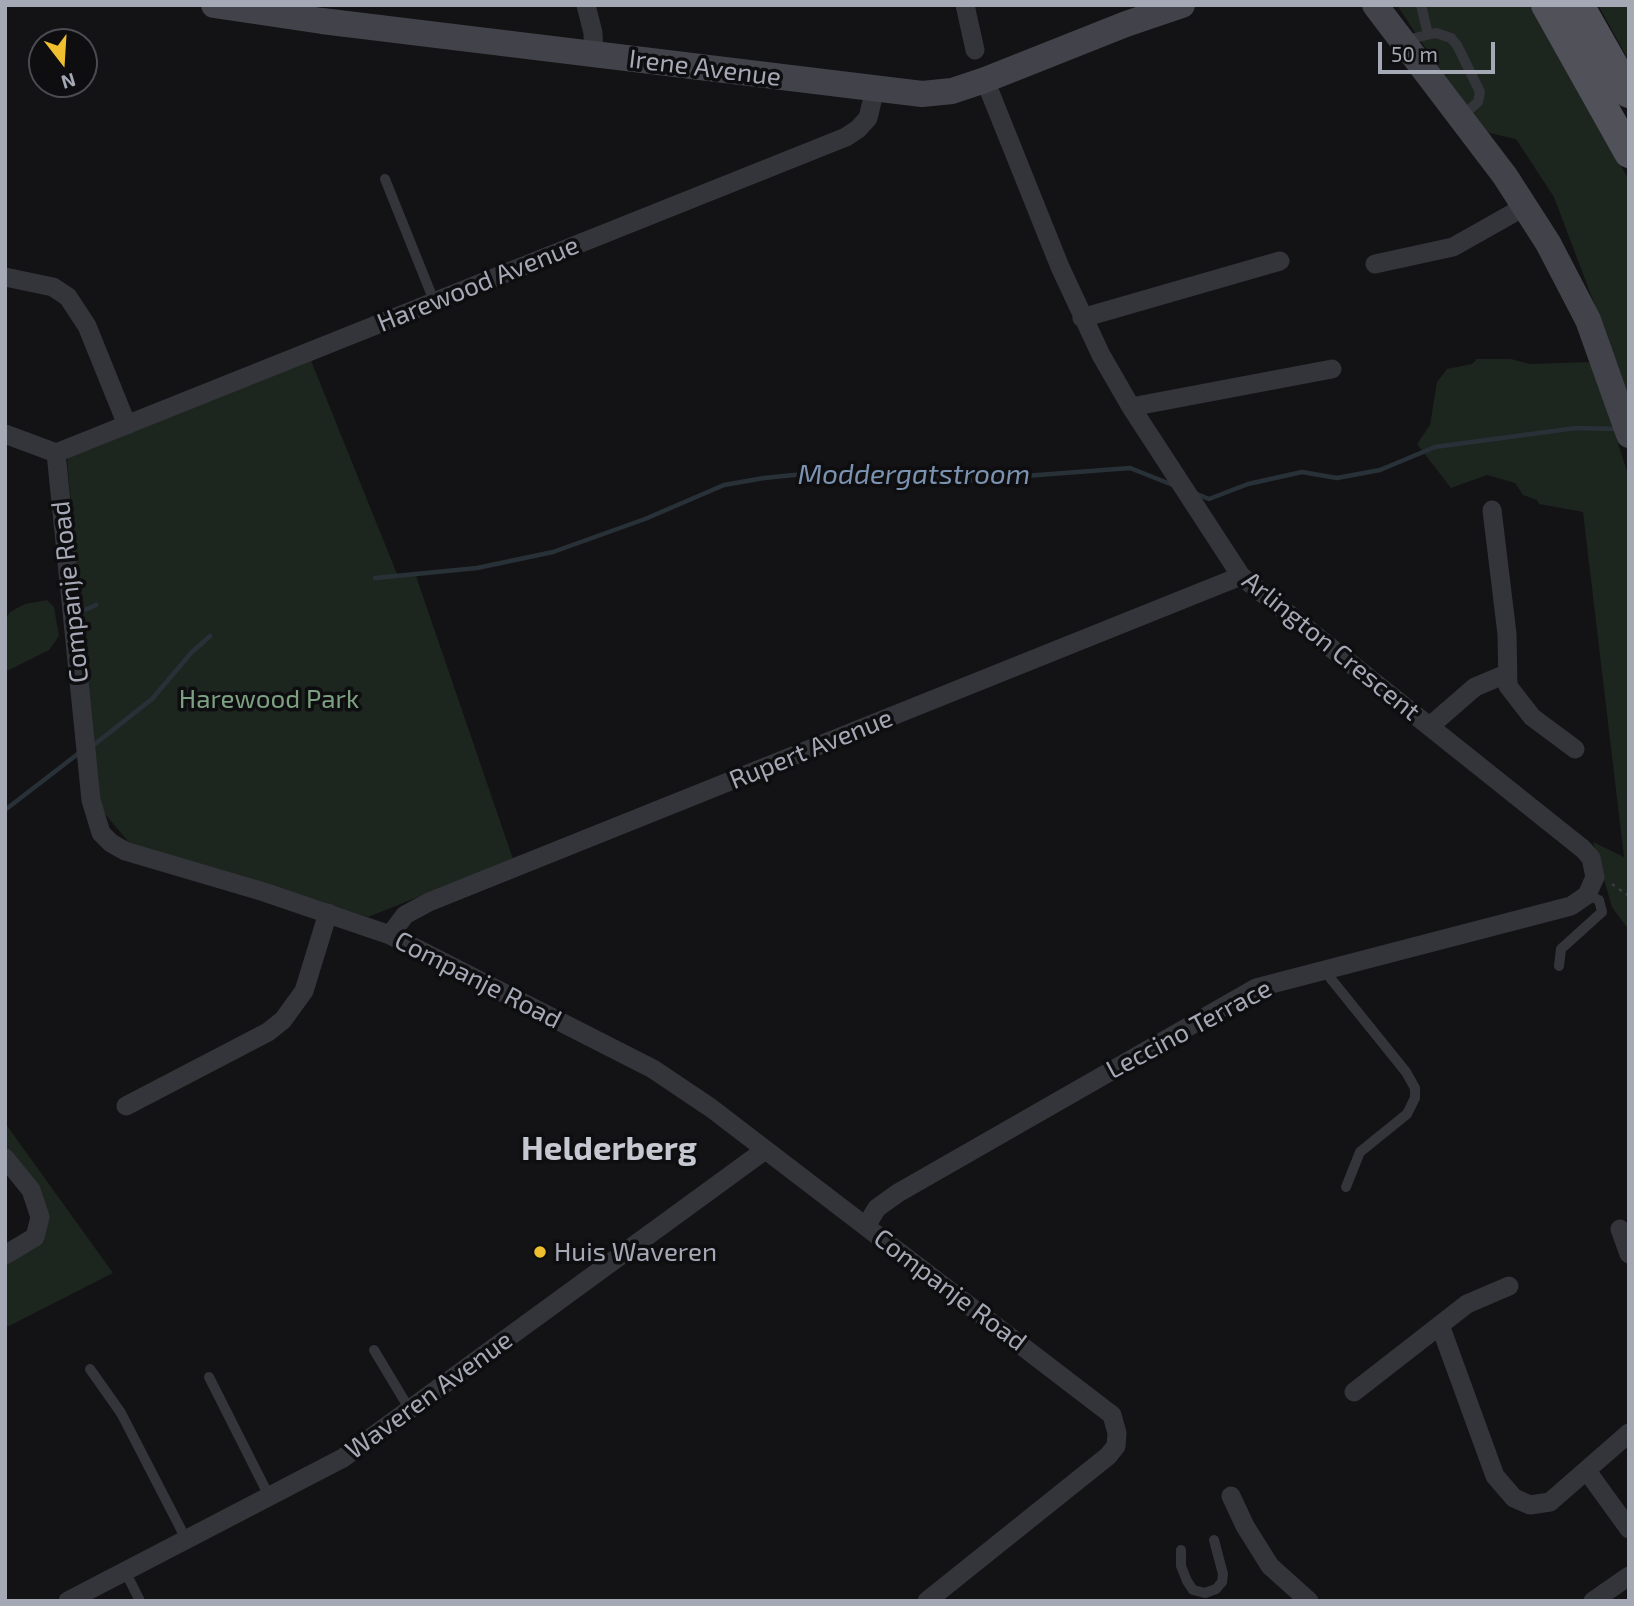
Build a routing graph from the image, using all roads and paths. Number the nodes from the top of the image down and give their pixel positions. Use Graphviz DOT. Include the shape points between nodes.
graph roads {
  1 [pos="586,5"];
  2 [pos="965,5"];
  3 [pos="1182,5"];
  4 [pos="1368,5"];
  5 [pos="1375,5"];
  6 [pos="1421,5"];
  7 [pos="1546,5"];
  8 [pos="1579,5"];
  9 [pos="219,6"];
  10 [pos="1405,34"];
  11 [pos="975,50"];
  12 [pos="594,55"];
  13 [pos="985,80"];
  14 [pos="875,89"];
  15 [pos="1629,93"];
  16 [pos="1461,117"];
  17 [pos="1629,153"];
  18 [pos="385,179"];
  19 [pos="1524,206"];
  20 [pos="1280,261"];
  21 [pos="1376,264"];
  22 [pos="5,277"];
  23 [pos="434,301"];
  24 [pos="1082,318"];
  25 [pos="1332,369"];
  26 [pos="1131,407"];
  27 [pos="127,425"];
  28 [pos="5,434"];
  29 [pos="1629,435"];
  30 [pos="56,453"];
  31 [pos="1492,510"];
  32 [pos="1241,576"];
  33 [pos="1506,674"];
  34 [pos="1430,726"];
  35 [pos="1575,750"];
  36 [pos="1591,886"];
  37 [pos="1629,896"];
  38 [pos="328,913"];
  39 [pos="390,935"];
  40 [pos="1559,966"];
  41 [pos="1323,969"];
  42 [pos="126,1106"];
  43 [pos="765,1150"];
  44 [pos="5,1158"];
  45 [pos="1346,1187"];
  46 [pos="866,1226"];
  47 [pos="1620,1230"];
  48 [pos="1629,1254"];
  49 [pos="5,1255"];
  50 [pos="1509,1286"];
  51 [pos="1440,1325"];
  52 [pos="374,1350"];
  53 [pos="90,1369"];
  54 [pos="209,1377"];
  55 [pos="1354,1392"];
  56 [pos="410,1410"];
  57 [pos="1629,1433"];
  58 [pos="1587,1471"];
  59 [pos="269,1496"];
  60 [pos="1231,1496"];
  61 [pos="1629,1529"];
  62 [pos="186,1539"];
  63 [pos="1214,1541"];
  64 [pos="1181,1550"];
  65 [pos="125,1571"];
  66 [pos="1629,1576"];
  67 [pos="949,1594"];
  68 [pos="68,1601"];
  69 [pos="140,1601"];
  70 [pos="927,1601"];
  71 [pos="1309,1601"];
  72 [pos="1593,1601"];
  1 -- 12 [label="street"];
  2 -- 11 [label="street"];
  3 -- 13 [label="street, Irene Avenue"];
  4 -- 10 [label="street"];
  5 -- 10 [label="street"];
  6 -- 10 [label="lane"];
  7 -- 17 [label="main road"];
  8 -- 15 [label="main road"];
  9 -- 12 [label="street, Irene Avenue"];
  10 -- 16 [label="street"];
  10 -- 16 [label="lane" via="1436,33 1451,38 1479,83 1478,102"];
  12 -- 14 [label="street, Irene Avenue"];
  13 -- 14 [label="street, Irene Avenue" via="934,94"];
  13 -- 24 [label="street, Arlington Crescent"];
  14 -- 23 [label="street, Harewood Avenue" via="868,118 846,136"];
  16 -- 19 [label="street"];
  18 -- 23 [label="lane"];
  19 -- 21 [label="street" via="1453,247"];
  19 -- 29 [label="street" via="1569,279 1588,320"];
  20 -- 24 [label="street"];
  22 -- 27 [label="street" via="53,287 68,297 87,326"];
  23 -- 27 [label="street, Harewood Avenue"];
  24 -- 26 [label="street, Arlington Crescent"];
  25 -- 26 [label="street"];
  26 -- 32 [label="street, Arlington Crescent"];
  27 -- 30 [label="street, Harewood Avenue"];
  28 -- 30 [label="street"];
  30 -- 38 [label="street, Companje Road" via="90,800 101,833 125,851"];
  31 -- 33 [label="street" via="1507,634"];
  32 -- 34 [label="street, Arlington Crescent"];
  32 -- 39 [label="street, Rupert Avenue" via="429,902 405,915"];
  33 -- 34 [label="street" via="1475,687"];
  33 -- 35 [label="street" via="1520,705"];
  34 -- 36 [label="street, Arlington Crescent" via="1583,849 1591,858"];
  36 -- 37 [label="path" via="1610,883"];
  36 -- 40 [label="lane" via="1602,912 1561,949"];
  36 -- 41 [label="street, Leccino Terrace" via="1571,906"];
  38 -- 39 [label="street, Companje Road"];
  38 -- 42 [label="street" via="303,992 283,1020"];
  39 -- 43 [label="street, Companje Road" via="653,1069"];
  41 -- 45 [label="lane" via="1415,1088 1407,1114 1360,1152"];
  41 -- 46 [label="street, Leccino Terrace" via="1256,988 898,1193 877,1208"];
  43 -- 46 [label="street, Companje Road"];
  43 -- 56 [label="street, Waveren Avenue"];
  44 -- 49 [label="street" via="31,1190 40,1217 35,1237"];
  46 -- 67 [label="street, Companje Road" via="1103,1406 1118,1433 1108,1456"];
  47 -- 48 [label="street"];
  50 -- 51 [label="street" via="1480,1296"];
  51 -- 55 [label="street"];
  51 -- 58 [label="street" via="1495,1476 1514,1498 1530,1505 1550,1502"];
  52 -- 56 [label="lane"];
  53 -- 62 [label="lane" via="121,1413"];
  54 -- 59 [label="lane"];
  56 -- 59 [label="street, Waveren Avenue" via="343,1458"];
  57 -- 58 [label="street"];
  58 -- 61 [label="street"];
  59 -- 62 [label="street, Waveren Avenue"];
  60 -- 71 [label="street" via="1270,1566"];
  62 -- 65 [label="street, Waveren Avenue"];
  63 -- 64 [label="lane" via="1222,1582 1205,1593 1193,1590 1187,1581"];
  65 -- 68 [label="street, Waveren Avenue"];
  65 -- 69 [label="lane"];
  66 -- 72 [label="street"];
  67 -- 70 [label="street"];
}
